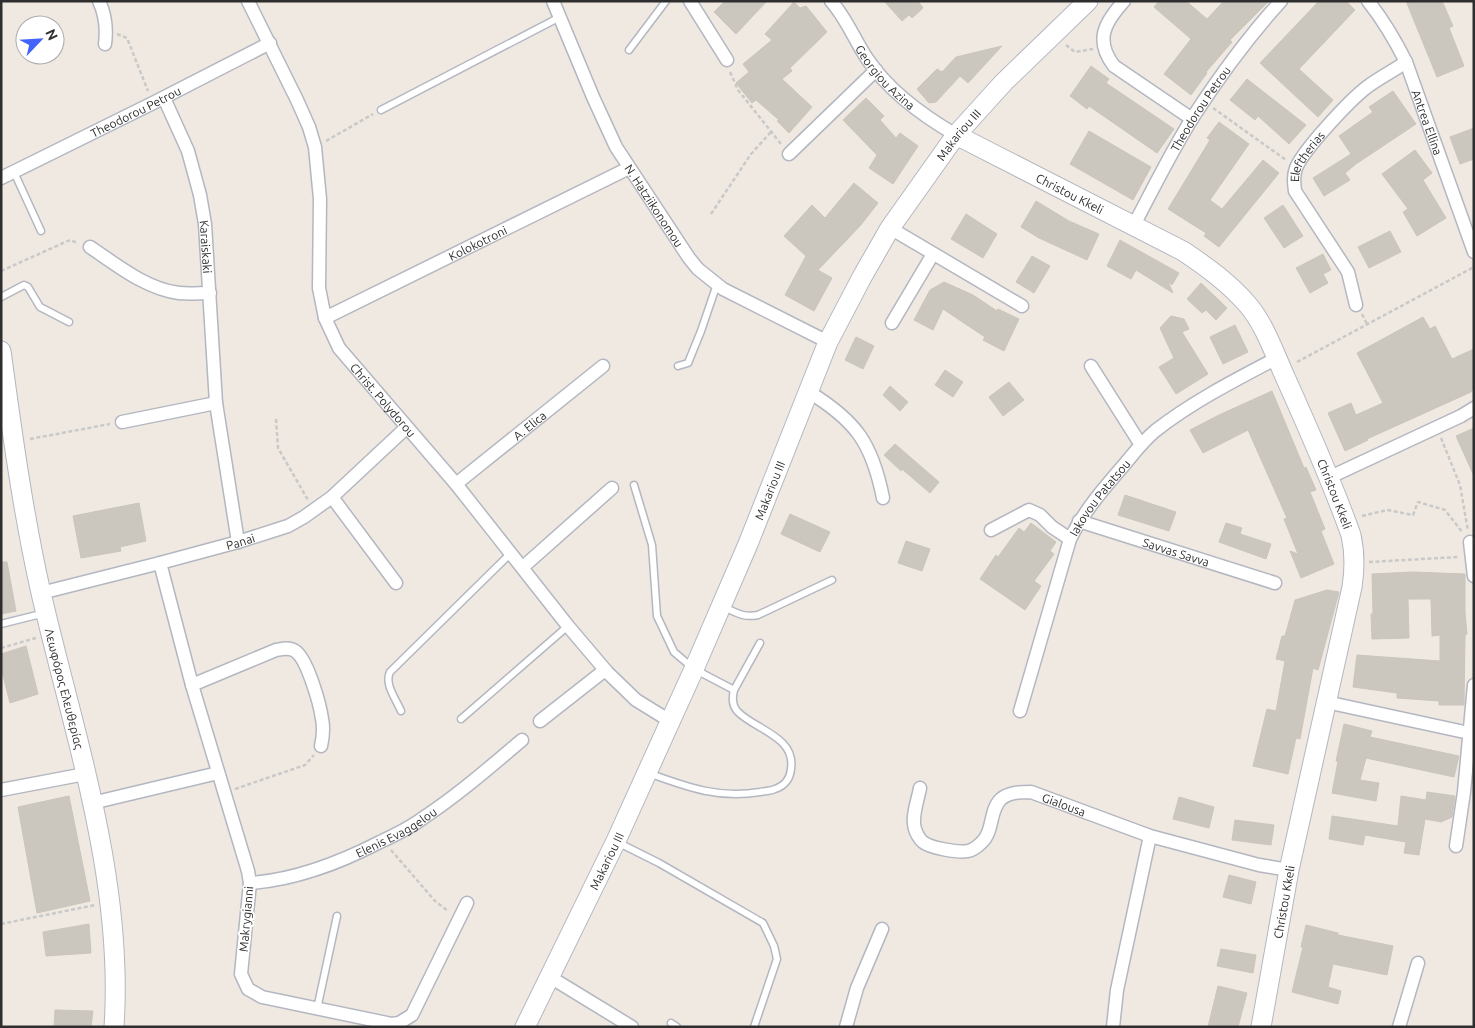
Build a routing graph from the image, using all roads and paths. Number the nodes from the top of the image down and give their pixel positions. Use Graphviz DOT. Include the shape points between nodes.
graph roads {
  1 [pos="99,1"];
  2 [pos="248,1"];
  3 [pos="553,1"];
  4 [pos="666,1"];
  5 [pos="690,1"];
  6 [pos="831,1"];
  7 [pos="1088,1"];
  8 [pos="1124,1"];
  9 [pos="1281,1"];
  10 [pos="1368,1"];
  11 [pos="560,16"];
  12 [pos="107,30"];
  13 [pos="1052,35"];
  14 [pos="105,44"];
  15 [pos="270,44"];
  16 [pos="1104,47"];
  17 [pos="629,50"];
  18 [pos="727,60"];
  19 [pos="1406,62"];
  20 [pos="876,70"];
  21 [pos="159,100"];
  22 [pos="1204,102"];
  23 [pos="381,110"];
  24 [pos="1192,119"];
  25 [pos="771,132"];
  26 [pos="956,135"];
  27 [pos="315,147"];
  28 [pos="789,154"];
  29 [pos="1297,167"];
  30 [pos="629,168"];
  31 [pos="14,172"];
  32 [pos="1,178"];
  33 [pos="711,214"];
  34 [pos="1134,225"];
  35 [pos="890,228"];
  36 [pos="41,231"];
  37 [pos="90,247"];
  38 [pos="1474,252"];
  39 [pos="933,254"];
  40 [pos="1474,267"];
  41 [pos="1,271"];
  42 [pos="717,284"];
  43 [pos="210,293"];
  44 [pos="1,297"];
  45 [pos="1356,305"];
  46 [pos="1022,306"];
  47 [pos="325,318"];
  48 [pos="69,322"];
  49 [pos="892,323"];
  50 [pos="828,342"];
  51 [pos="1,351"];
  52 [pos="1279,364"];
  53 [pos="603,366"];
  54 [pos="678,366"];
  55 [pos="1091,366"];
  56 [pos="809,392"];
  57 [pos="4,394"];
  58 [pos="216,403"];
  59 [pos="1474,408"];
  60 [pos="276,419"];
  61 [pos="122,422"];
  62 [pos="407,427"];
  63 [pos="1437,427"];
  64 [pos="14,442"];
  65 [pos="1140,445"];
  66 [pos="1328,478"];
  67 [pos="456,484"];
  68 [pos="634,485"];
  69 [pos="612,488"];
  70 [pos="332,497"];
  71 [pos="883,498"];
  72 [pos="314,511"];
  73 [pos="1346,520"];
  74 [pos="1078,522"];
  75 [pos="991,530"];
  76 [pos="1070,539"];
  77 [pos="238,542"];
  78 [pos="1470,542"];
  79 [pos="512,553"];
  80 [pos="1472,556"];
  81 [pos="160,563"];
  82 [pos="1355,563"];
  83 [pos="523,567"];
  84 [pos="1474,576"];
  85 [pos="832,580"];
  86 [pos="396,582"];
  87 [pos="1275,583"];
  88 [pos="42,593"];
  89 [pos="722,605"];
  90 [pos="46,612"];
  91 [pos="1,624"];
  92 [pos="568,626"];
  93 [pos="52,634"];
  94 [pos="760,643"];
  95 [pos="1,648"];
  96 [pos="694,669"];
  97 [pos="605,670"];
  98 [pos="192,685"];
  99 [pos="1474,685"];
  100 [pos="734,690"];
  101 [pos="1326,702"];
  102 [pos="401,711"];
  103 [pos="1020,711"];
  104 [pos="461,719"];
  105 [pos="540,721"];
  106 [pos="670,721"];
  107 [pos="1469,733"];
  108 [pos="522,740"];
  109 [pos="321,746"];
  110 [pos="647,772"];
  111 [pos="218,773"];
  112 [pos="85,774"];
  113 [pos="920,788"];
  114 [pos="1,790"];
  115 [pos="224,793"];
  116 [pos="92,803"];
  117 [pos="1150,836"];
  118 [pos="383,841"];
  119 [pos="616,841"];
  120 [pos="1456,846"];
  121 [pos="1289,870"];
  122 [pos="250,883"];
  123 [pos="110,902"];
  124 [pos="467,903"];
  125 [pos="337,916"];
  126 [pos="459,919"];
  127 [pos="1,924"];
  128 [pos="882,929"];
  129 [pos="1418,963"];
  130 [pos="550,977"];
  131 [pos="317,1008"];
  132 [pos="114,1027"];
  133 [pos="525,1027"];
  134 [pos="632,1027"];
  135 [pos="754,1027"];
  136 [pos="846,1027"];
  137 [pos="1113,1027"];
  138 [pos="1261,1027"];
  139 [pos="1399,1027"];
  1 -- 12 [label="street"];
  2 -- 15 [label="street, Christ. Polydorou"];
  3 -- 11 [label="street, N. Hatziikonomou"];
  4 -- 17 [label="lane"];
  5 -- 18 [label="street"];
  6 -- 20 [label="street, Georgiou Azina"];
  7 -- 13 [label="main road, Makariou III"];
  8 -- 16 [label="street" via="1105,26"];
  9 -- 22 [label="street, Theodorou Petrou" via="1229,65"];
  10 -- 19 [label="street, Antrea Ellina" via="1395,39"];
  11 -- 23 [label="lane"];
  11 -- 30 [label="street, N. Hatziikonomou" via="605,126"];
  12 -- 14 [label="street"];
  12 -- 21 [label="path" via="127,38"];
  13 -- 16 [label="path" via="1075,52"];
  13 -- 26 [label="main road, Makariou III"];
  15 -- 21 [label="street, Theodorou Petrou"];
  15 -- 27 [label="street, Christ. Polydorou" via="309,127"];
  16 -- 24 [label="street" via="1114,66"];
  18 -- 25 [label="path" via="738,90"];
  19 -- 29 [label="street, Eleftherias" via="1366,88 1319,136"];
  19 -- 38 [label="street, Antrea Ellina"];
  20 -- 26 [label="street, Georgiou Azina" via="922,114"];
  20 -- 28 [label="street"];
  21 -- 31 [label="street, Theodorou Petrou"];
  21 -- 43 [label="street, Karaiskaki" via="188,151 200,195"];
  22 -- 24 [label="street, Theodorou Petrou"];
  22 -- 29 [label="path"];
  23 -- 27 [label="path"];
  24 -- 34 [label="street, Theodorou Petrou"];
  25 -- 28 [label="path"];
  25 -- 33 [label="path" via="751,154"];
  26 -- 34 [label="main road, Christou Kkeli"];
  26 -- 35 [label="main road, Makariou III"];
  27 -- 47 [label="street, Christ. Polydorou" via="320,199 319,288"];
  29 -- 45 [label="street, Eleftherias" via="1293,180 1295,190 1348,272"];
  30 -- 42 [label="street, N. Hatziikonomou" via="688,258"];
  30 -- 47 [label="street, Kolokotroni"];
  31 -- 32 [label="street, Theodorou Petrou"];
  31 -- 36 [label="lane"];
  34 -- 52 [label="main road, Christou Kkeli" via="1183,251 1232,288 1259,322"];
  35 -- 39 [label="street"];
  35 -- 50 [label="main road, Makariou III"];
  37 -- 41 [label="path" via="70,240"];
  37 -- 43 [label="street" via="134,277 160,288 180,293"];
  39 -- 46 [label="street"];
  39 -- 49 [label="street"];
  40 -- 52 [label="path"];
  42 -- 50 [label="street, N. Hatziikonomou"];
  42 -- 54 [label="lane" via="688,363"];
  43 -- 58 [label="street, Karaiskaki"];
  44 -- 48 [label="lane" via="24,285 40,307"];
  47 -- 62 [label="street, Christ. Polydorou" via="339,348"];
  50 -- 56 [label="main road, Makariou III"];
  51 -- 57 [label="main road, Λεωφόρος Ελευθερίας"];
  52 -- 65 [label="street, Iakovou Patatsou" via="1212,393"];
  52 -- 66 [label="main road, Christou Kkeli"];
  53 -- 67 [label="street, A. Elica"];
  55 -- 65 [label="street"];
  56 -- 71 [label="street" via="832,406 868,446"];
  56 -- 89 [label="main road, Makariou III"];
  57 -- 64 [label="main road, Λεωφόρος Ελευθερίας"];
  58 -- 61 [label="street"];
  58 -- 77 [label="street, Karaiskaki"];
  59 -- 63 [label="street"];
  60 -- 72 [label="path" via="278,448"];
  61 -- 64 [label="path"];
  62 -- 67 [label="street, Christ. Polydorou"];
  62 -- 70 [label="street, Panai"];
  63 -- 66 [label="street"];
  63 -- 78 [label="path" via="1460,485"];
  64 -- 88 [label="main road, Λεωφόρος Ελευθερίας" via="20,491"];
  65 -- 74 [label="street, Iakovou Patatsou"];
  66 -- 73 [label="main road, Christou Kkeli"];
  67 -- 79 [label="street, Christ. Polydorou"];
  68 -- 96 [label="lane" via="652,545 657,616 674,652"];
  69 -- 83 [label="street"];
  70 -- 72 [label="street, Panai"];
  70 -- 86 [label="street"];
  72 -- 77 [label="street, Panai" via="288,526"];
  73 -- 78 [label="path" via="1387,510 1413,515 1418,502 1445,510"];
  73 -- 82 [label="main road, Christou Kkeli"];
  74 -- 76 [label="street, Iakovou Patatsou"];
  74 -- 87 [label="street, Savvas Savva"];
  75 -- 76 [label="street" via="1028,510 1040,514"];
  76 -- 103 [label="street, Iakovou Patatsou"];
  77 -- 81 [label="street, Panai"];
  78 -- 80 [label="street"];
  79 -- 83 [label="street, Christ. Polydorou"];
  79 -- 102 [label="lane" via="390,672 388,684"];
  80 -- 82 [label="path"];
  80 -- 84 [label="street"];
  81 -- 88 [label="street, Panai"];
  81 -- 98 [label="street, Makrygianni"];
  82 -- 101 [label="main road, Christou Kkeli"];
  83 -- 92 [label="street, Christ. Polydorou"];
  85 -- 89 [label="lane" via="758,616 743,615"];
  88 -- 90 [label="main road, Λεωφόρος Ελευθερίας"];
  89 -- 96 [label="main road, Makariou III"];
  90 -- 91 [label="lane"];
  90 -- 93 [label="main road, Λεωφόρος Ελευθερίας"];
  92 -- 97 [label="street, Christ. Polydorou"];
  92 -- 104 [label="lane"];
  93 -- 95 [label="path"];
  93 -- 112 [label="main road, Λεωφόρος Ελευθερίας"];
  94 -- 100 [label="lane"];
  96 -- 100 [label="lane"];
  96 -- 106 [label="main road, Makariou III"];
  97 -- 105 [label="street"];
  97 -- 106 [label="street, Christ. Polydorou" via="636,700"];
  98 -- 109 [label="street" via="276,650 294,650 305,664 318,702 324,732"];
  98 -- 111 [label="street, Makrygianni"];
  99 -- 107 [label="street"];
  100 -- 110 [label="lane" via="732,698 736,711 787,746 792,768 784,784 775,789 745,794 721,794 695,790"];
  101 -- 107 [label="street"];
  101 -- 121 [label="main road, Christou Kkeli"];
  106 -- 110 [label="main road, Makariou III"];
  107 -- 120 [label="street"];
  108 -- 118 [label="street, Elenis Evaggelou" via="422,820"];
  109 -- 115 [label="path" via="305,765"];
  110 -- 119 [label="main road, Makariou III"];
  111 -- 115 [label="street, Makrygianni"];
  111 -- 116 [label="street"];
  112 -- 114 [label="street"];
  112 -- 116 [label="main road, Λεωφόρος Ελευθερίας"];
  113 -- 117 [label="street, Gialousa" via="913,820 919,837 929,845 958,852 976,848 988,835 997,803 1003,797 1019,792 1031,792"];
  115 -- 122 [label="street, Makrygianni"];
  116 -- 123 [label="main road, Λεωφόρος Ελευθερίας"];
  117 -- 121 [label="street, Gialousa"];
  117 -- 137 [label="street" via="1117,990"];
  118 -- 122 [label="street, Elenis Evaggelou" via="313,871 274,882"];
  118 -- 126 [label="path" via="435,901"];
  119 -- 130 [label="main road, Makariou III"];
  119 -- 135 [label="lane" via="763,923 777,959"];
  121 -- 138 [label="main road, Christou Kkeli"];
  122 -- 131 [label="street, Makrygianni" via="241,974 248,989 262,997"];
  123 -- 127 [label="path"];
  123 -- 132 [label="main road, Λεωφόρος Ελευθερίας"];
  124 -- 126 [label="street, Makrygianni"];
  125 -- 131 [label="lane"];
  126 -- 131 [label="street, Makrygianni" via="412,1015 406,1020 392,1024"];
  128 -- 136 [label="street" via="856,988"];
  129 -- 139 [label="street"];
  130 -- 133 [label="main road, Makariou III"];
  130 -- 134 [label="street"];
}
